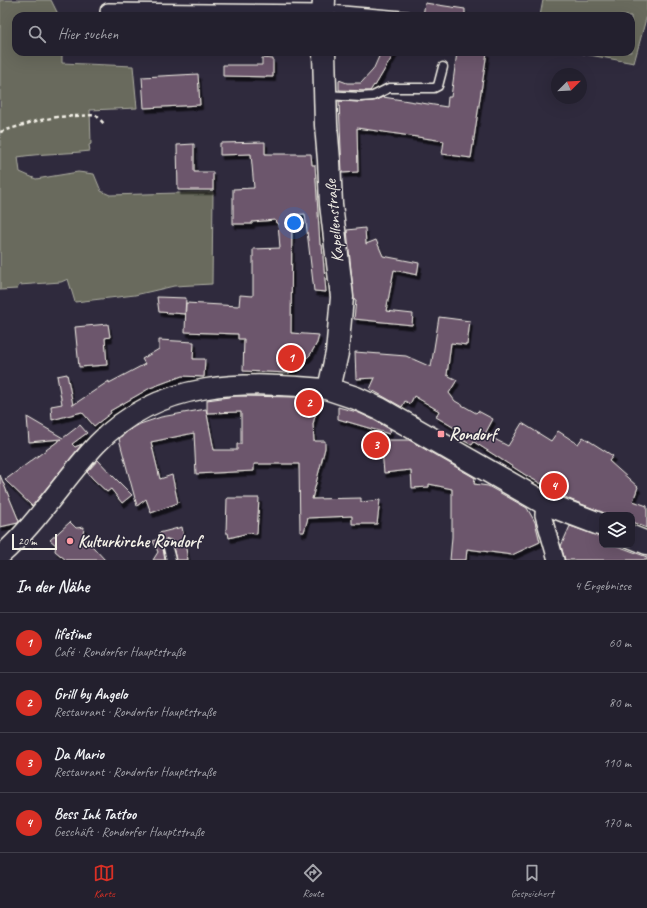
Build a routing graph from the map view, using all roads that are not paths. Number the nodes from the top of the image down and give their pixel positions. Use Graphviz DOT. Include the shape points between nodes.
graph roads {
  1 [pos="128,5"];
  2 [pos="323,10"];
  3 [pos="108,11"];
  4 [pos="351,12"];
  5 [pos="324,56"];
  6 [pos="443,67"];
  7 [pos="325,96"];
  8 [pos="329,389"];
  9 [pos="544,502"];
  10 [pos="599,525"];
  11 [pos="635,538"];
  12 [pos="647,543"];
  13 [pos="167,544"];
  14 [pos="0,556"];
  15 [pos="171,560"];
  16 [pos="556,560"];
  1 -- 2 [label="street"];
  1 -- 3 [label="street"];
  2 -- 4 [label="lane"];
  5 -- 7 [label="main road, Kapellenstraße"];
  6 -- 7 [label="lane" via="438,86 434,88 389,88 373,96 360,97"];
  7 -- 8 [label="main road, Kapellenstraße" via="331,204 342,297 337,352"];
  8 -- 9 [label="main road" via="380,409"];
  8 -- 14 [label="street" via="284,384 209,387 176,394 139,410 98,444 26,530"];
  9 -- 10 [label="main road"];
  9 -- 16 [label="street" via="543,515"];
  11 -- 12 [label="main road"];
  13 -- 15 [label="lane"];
}
